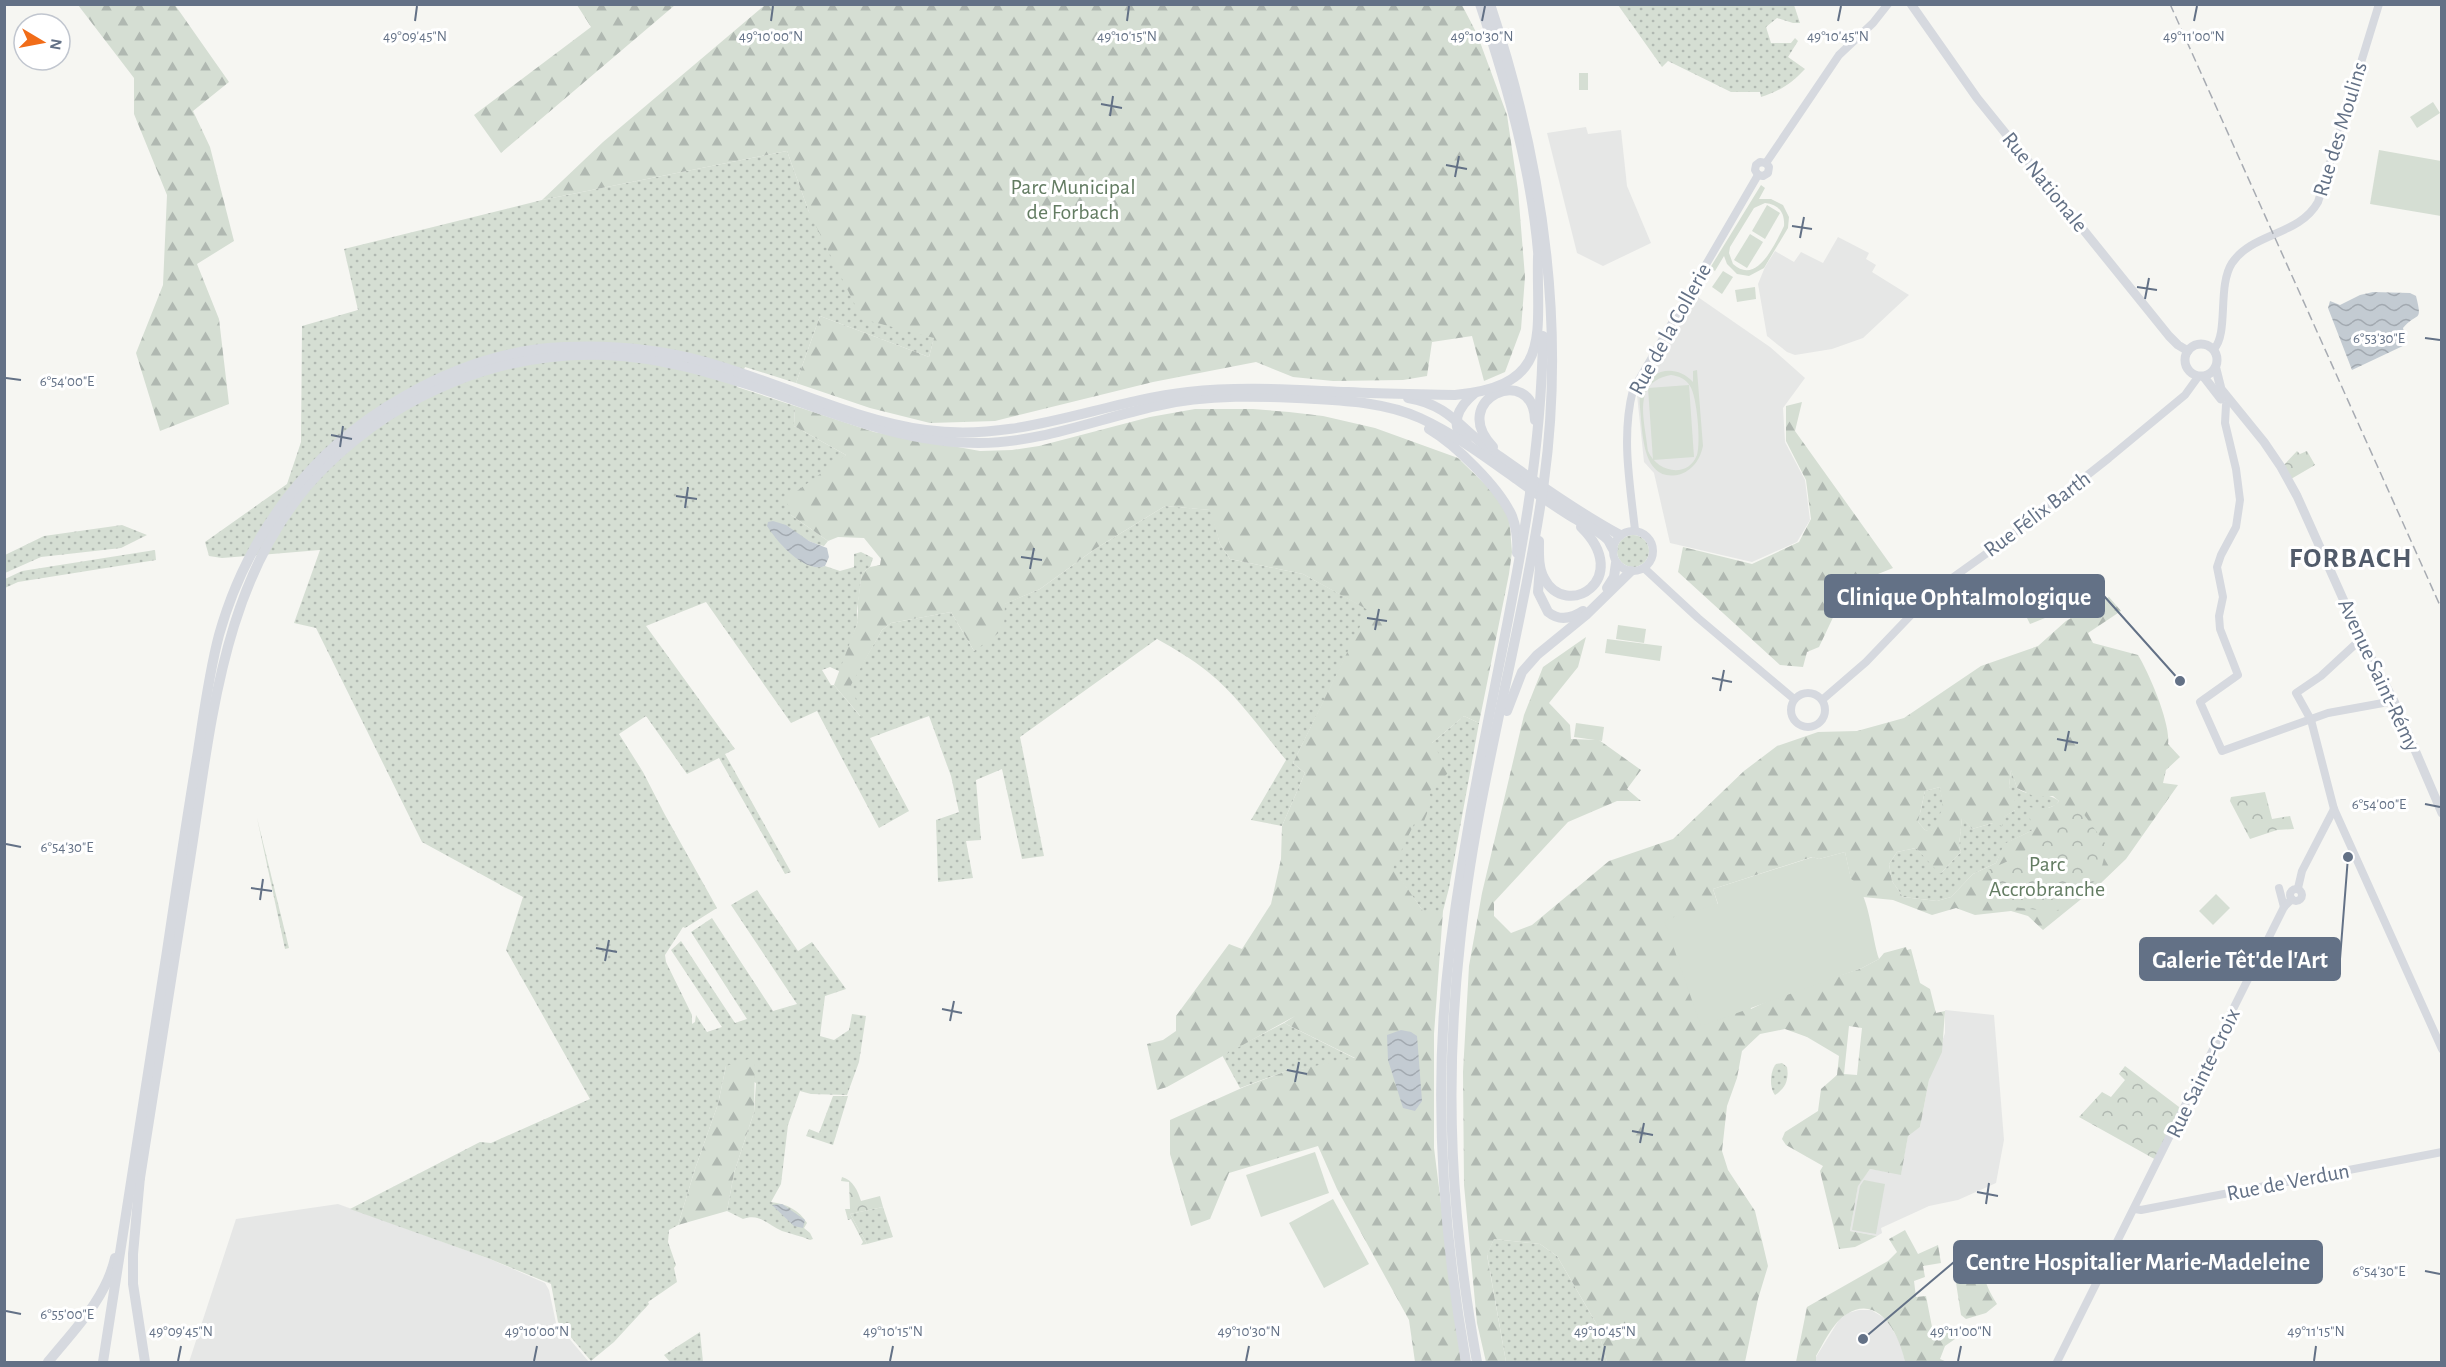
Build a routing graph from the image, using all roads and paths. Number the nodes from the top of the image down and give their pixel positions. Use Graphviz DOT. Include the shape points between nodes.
graph roads {
  1 [pos="1480,4"];
  2 [pos="1490,4"];
  3 [pos="1888,4"];
  4 [pos="1911,4"];
  5 [pos="2379,4"];
  6 [pos="1538,257"];
  7 [pos="2214,349"];
  8 [pos="2188,351"];
  9 [pos="2216,369"];
  10 [pos="2201,377"];
  11 [pos="1376,393"];
  12 [pos="1475,393"];
  13 [pos="1347,401"];
  14 [pos="2226,405"];
  15 [pos="2241,415"];
  16 [pos="1456,419"];
  17 [pos="1537,443"];
  18 [pos="1473,448"];
  19 [pos="1506,460"];
  20 [pos="1541,472"];
  21 [pos="1538,509"];
  22 [pos="1568,514"];
  23 [pos="1635,530"];
  24 [pos="1620,535"];
  25 [pos="1613,549"];
  26 [pos="1617,563"];
  27 [pos="1540,567"];
  28 [pos="1644,568"];
  29 [pos="1631,571"];
  30 [pos="1516,585"];
  31 [pos="2361,639"];
  32 [pos="1794,699"];
  33 [pos="1822,700"];
  34 [pos="2394,701"];
  35 [pos="2311,720"];
  36 [pos="1490,764"];
  37 [pos="2334,809"];
  38 [pos="2442,813"];
  39 [pos="2342,826"];
  40 [pos="2324,830"];
  41 [pos="2279,888"];
  42 [pos="2284,907"];
  43 [pos="2442,1049"];
  44 [pos="2442,1152"];
  45 [pos="140,1177"];
  46 [pos="127,1211"];
  47 [pos="2133,1212"];
  48 [pos="48,1362"];
  49 [pos="104,1362"];
  50 [pos="111,1362"];
  51 [pos="145,1362"];
  52 [pos="1466,1362"];
  53 [pos="1477,1362"];
  54 [pos="2058,1362"];
  1 -- 6 [label="highway" via="1501,66 1523,159"];
  2 -- 20 [label="highway" via="1510,64 1533,158 1547,255 1552,367"];
  3 -- 23 [label="street, Rue de la Collerie" via="1839,55 1766,163 1756,165 1758,175 1633,390 1626,442"];
  4 -- 8 [label="main road, Rue Nationale" via="1977,98 2169,336"];
  5 -- 7 [label="street, Rue des Moulins" via="2315,208 2303,221 2251,245 2232,264 2225,281 2220,339"];
  6 -- 12 [label="highway" via="1538,322 1532,360 1511,379"];
  6 -- 17 [label="highway" via="1543,336"];
  7 -- 8 [label="main road" via="2202,344"];
  7 -- 9 [label="main road"];
  8 -- 10 [label="main road" via="2186,365"];
  9 -- 10 [label="main road"];
  9 -- 15 [label="main road, Avenue Saint-Rémy" via="2221,389"];
  10 -- 14 [label="main road, Avenue Saint-Rémy"];
  10 -- 33 [label="street, Rue Félix Barth" via="2109,459 1934,591 1866,662"];
  11 -- 12 [label="highway"];
  11 -- 16 [label="highway" via="1413,399"];
  11 -- 46 [label="highway" via="1220,388 1179,393 1021,429 980,433 927,430 865,417 661,351 570,346 499,357 444,376 388,405 325,455 280,505 236,585 219,637"];
  12 -- 16 [label="highway" via="1463,404"];
  13 -- 18 [label="highway" via="1401,410"];
  13 -- 30 [label="highway" via="1390,412 1437,434 1482,476 1498,494 1515,526"];
  13 -- 45 [label="highway" via="1210,397 1160,405 1026,438 982,443 936,441 865,425 701,370 606,355 558,356 502,365 447,383 392,412 322,470 288,511 245,589 232,628 212,722"];
  14 -- 15 [label="main road, Avenue Saint-Rémy"];
  14 -- 35 [label="street" via="2225,423 2240,500 2236,527 2217,567 2223,597 2219,616 2220,629 2238,675 2200,702 2222,751"];
  15 -- 31 [label="main road, Avenue Saint-Rémy" via="2281,467"];
  16 -- 18 [label="highway" via="1459,433"];
  16 -- 19 [label="highway"];
  17 -- 19 [label="highway" via="1529,399 1512,390 1495,393 1480,410 1480,422 1487,441"];
  17 -- 20 [label="highway"];
  18 -- 22 [label="highway"];
  19 -- 24 [label="highway"];
  20 -- 21 [label="highway"];
  20 -- 21 [label="highway"];
  21 -- 27 [label="highway"];
  21 -- 30 [label="highway"];
  21 -- 36 [label="highway" via="1526,589"];
  22 -- 25 [label="highway" via="1608,540"];
  22 -- 27 [label="highway" via="1596,544 1602,568 1598,581 1590,590 1570,596 1551,587"];
  23 -- 24 [label="street"];
  23 -- 28 [label="street" via="1647,536 1653,546 1652,558"];
  24 -- 25 [label="street"];
  25 -- 26 [label="street"];
  26 -- 27 [label="highway" via="1610,586 1581,612 1562,618 1548,612 1540,600"];
  26 -- 29 [label="street"];
  28 -- 29 [label="street"];
  28 -- 32 [label="street"];
  29 -- 36 [label="highway" via="1522,672"];
  30 -- 52 [label="highway" via="1472,807 1450,947 1444,1019 1445,1185"];
  31 -- 34 [label="main road, Avenue Saint-Rémy"];
  31 -- 35 [label="street" via="2296,693"];
  32 -- 33 [label="street" via="1812,693"];
  32 -- 33 [label="street" via="1793,719 1809,727 1825,715"];
  34 -- 35 [label="street" via="2328,713"];
  34 -- 38 [label="main road, Avenue Saint-Rémy"];
  35 -- 37 [label="street"];
  36 -- 53 [label="highway" via="1460,940 1451,1088 1460,1262"];
  37 -- 39 [label="street"];
  37 -- 40 [label="street"];
  39 -- 40 [label="street"];
  39 -- 43 [label="street"];
  40 -- 42 [label="street, Rue Sainte-Croix" via="2302,871 2298,888 2302,898 2292,899"];
  41 -- 42 [label="street"];
  42 -- 47 [label="street, Rue Sainte-Croix"];
  44 -- 47 [label="street, Rue de Verdun"];
  45 -- 50 [label="highway"];
  45 -- 51 [label="highway" via="133,1284"];
  46 -- 48 [label="highway" via="104,1286"];
  46 -- 49 [label="highway"];
  47 -- 54 [label="street, Rue Sainte-Croix"];
}
